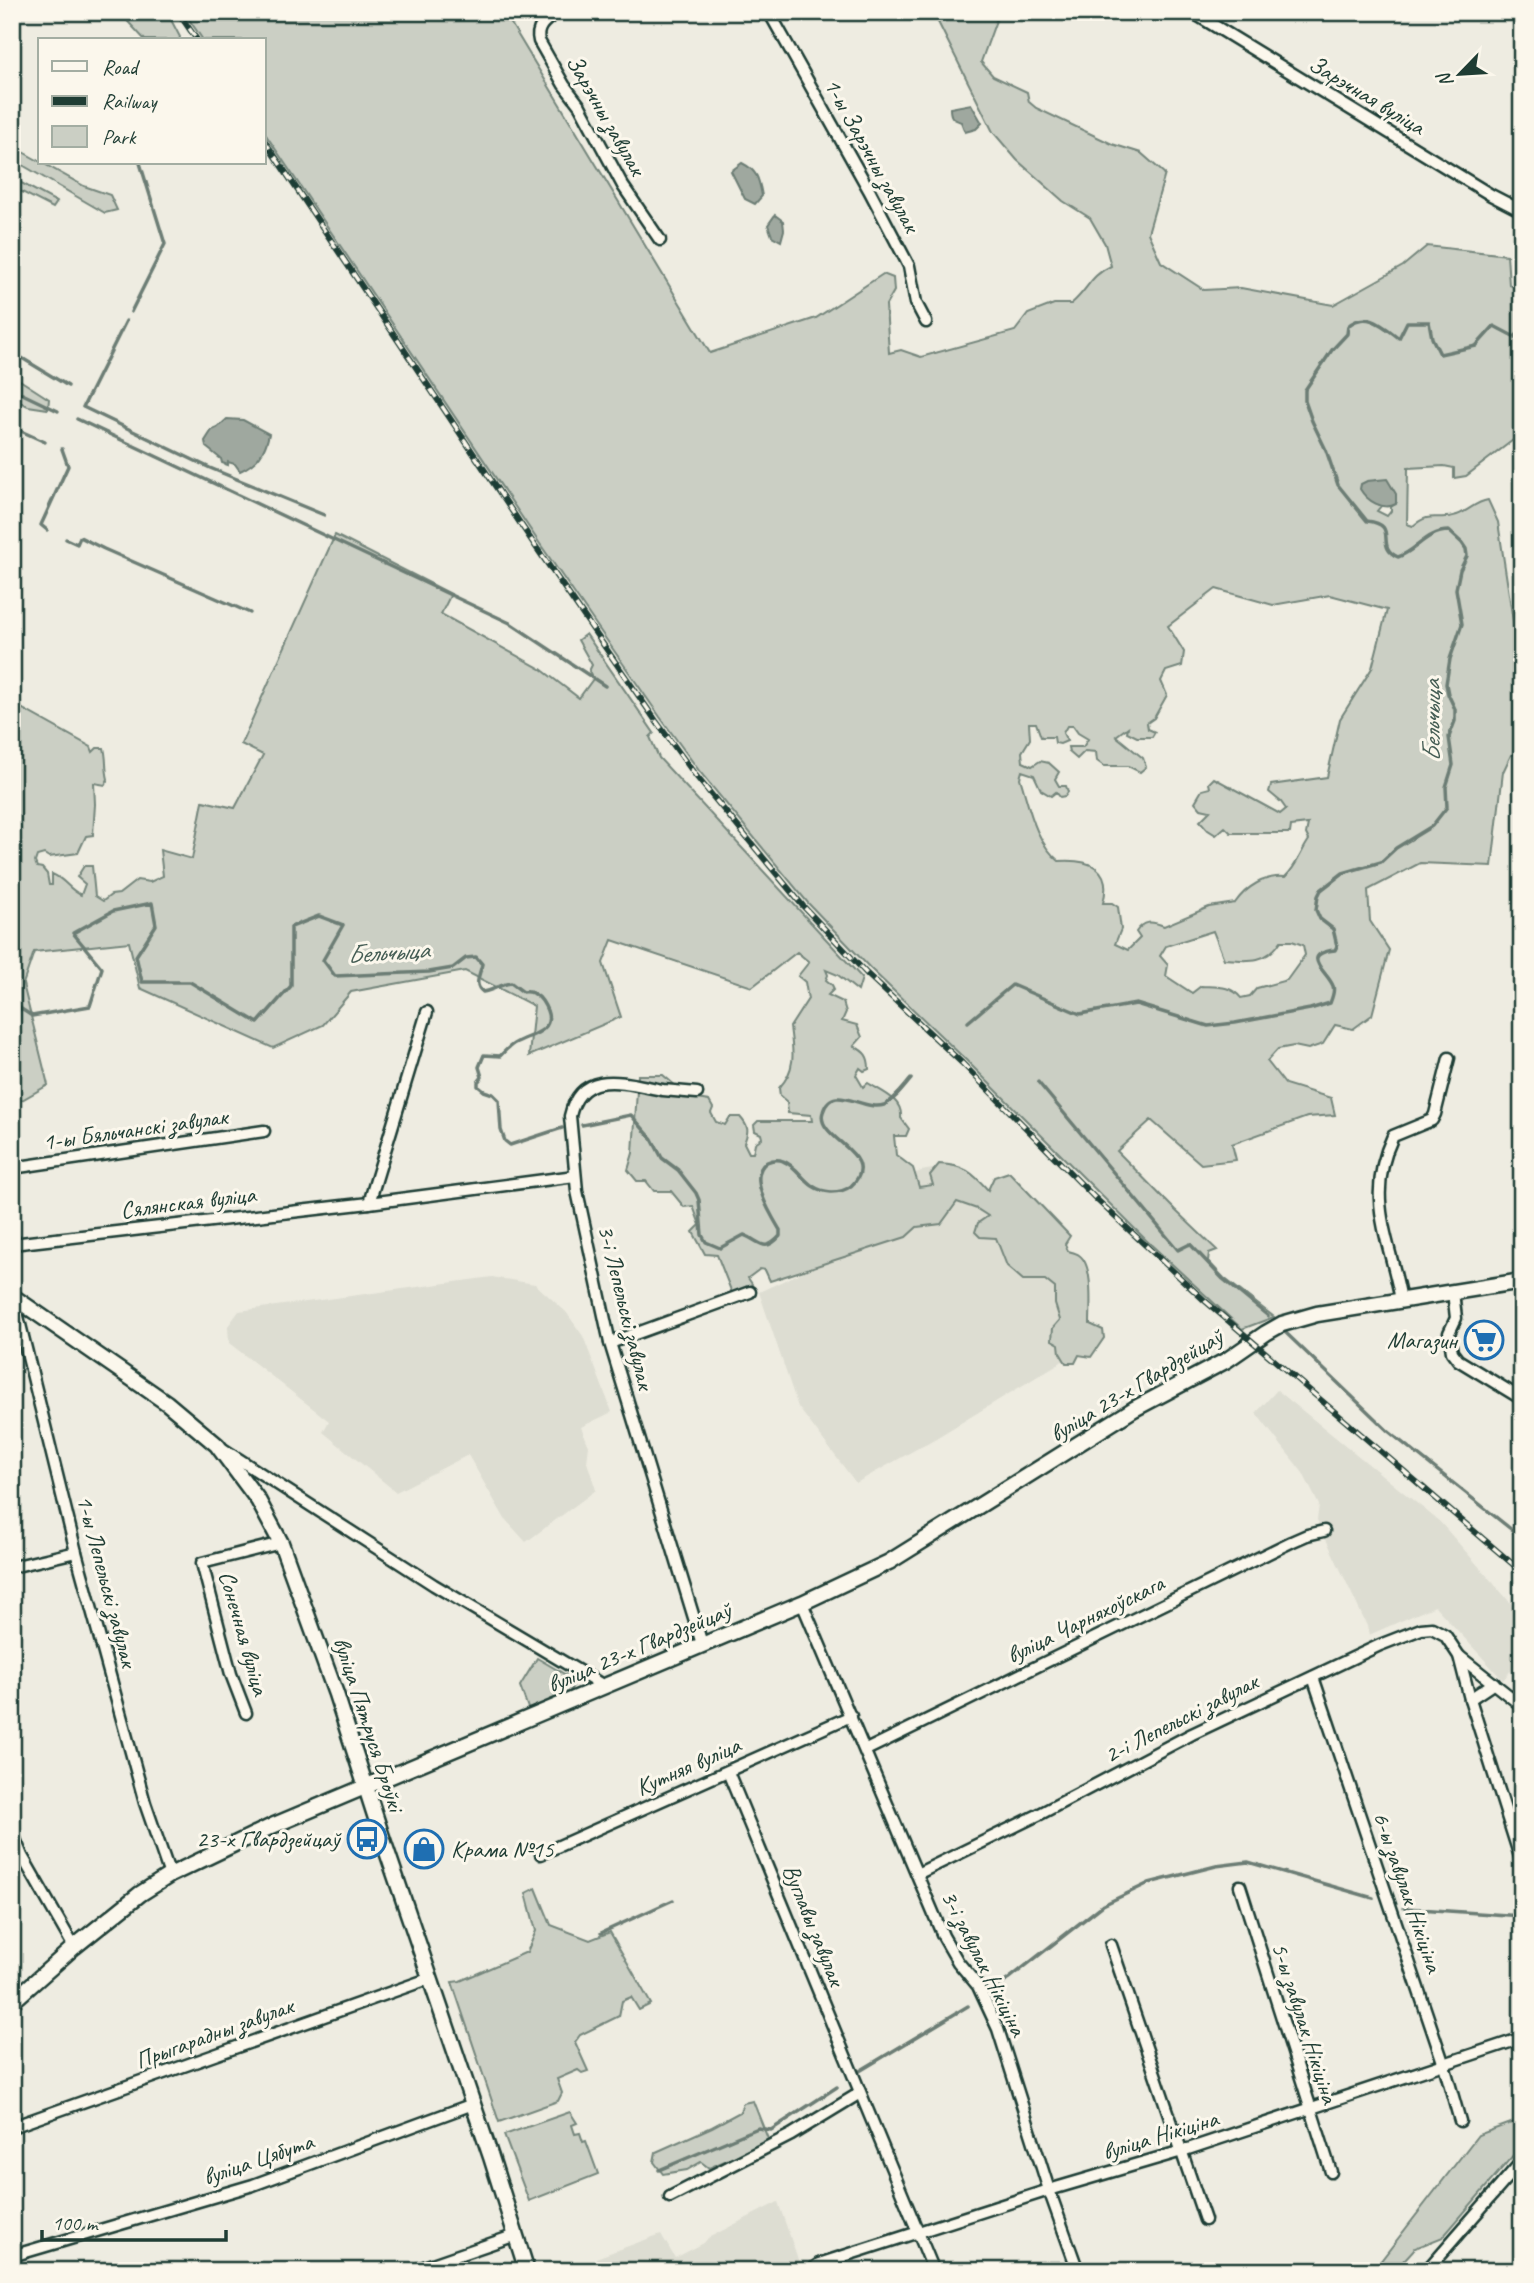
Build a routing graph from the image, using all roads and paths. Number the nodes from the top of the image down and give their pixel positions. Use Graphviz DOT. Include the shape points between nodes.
graph roads {
  1 [pos="557,12"];
  2 [pos="769,12"];
  3 [pos="1192,12"];
  4 [pos="1522,211"];
  5 [pos="660,240"];
  6 [pos="926,322"];
  7 [pos="427,1012"];
  8 [pos="1449,1058"];
  9 [pos="697,1093"];
  10 [pos="264,1132"];
  11 [pos="12,1168"];
  12 [pos="575,1176"];
  13 [pos="369,1203"];
  14 [pos="12,1244"];
  15 [pos="1522,1281"];
  16 [pos="750,1292"];
  17 [pos="1453,1292"];
  18 [pos="12,1296"];
  19 [pos="1401,1300"];
  20 [pos="610,1343"];
  21 [pos="1522,1399"];
  22 [pos="217,1445"];
  23 [pos="1324,1531"];
  24 [pos="281,1544"];
  25 [pos="76,1552"];
  26 [pos="12,1567"];
  27 [pos="802,1603"];
  28 [pos="702,1644"];
  29 [pos="1459,1656"];
  30 [pos="1314,1677"];
  31 [pos="1494,1683"];
  32 [pos="604,1686"];
  33 [pos="1470,1699"];
  34 [pos="1522,1706"];
  35 [pos="246,1713"];
  36 [pos="851,1716"];
  37 [pos="866,1750"];
  38 [pos="727,1772"];
  39 [pos="367,1787"];
  40 [pos="12,1832"];
  41 [pos="541,1854"];
  42 [pos="1522,1863"];
  43 [pos="917,1874"];
  44 [pos="170,1875"];
  45 [pos="1240,1886"];
  46 [pos="1111,1945"];
  47 [pos="74,1947"];
  48 [pos="431,1978"];
  49 [pos="12,2002"];
  50 [pos="1522,2038"];
  51 [pos="1444,2065"];
  52 [pos="860,2094"];
  53 [pos="473,2104"];
  54 [pos="1310,2108"];
  55 [pos="1460,2121"];
  56 [pos="12,2127"];
  57 [pos="1182,2151"];
  58 [pos="1522,2161"];
  59 [pos="1331,2172"];
  60 [pos="1049,2190"];
  61 [pos="670,2197"];
  62 [pos="1205,2220"];
  63 [pos="918,2233"];
  64 [pos="516,2235"];
  65 [pos="12,2256"];
  66 [pos="412,2271"];
  67 [pos="527,2271"];
  68 [pos="810,2271"];
  69 [pos="934,2271"];
  70 [pos="1077,2271"];
  71 [pos="1426,2271"];
  1 -- 5 [label="street, Зарэчны завулак" via="539,27 539,41 623,186"];
  2 -- 6 [label="street, 1-ы Зарэчны завулак" via="909,266 916,303"];
  3 -- 4 [label="street, Зарэчная вуліца"];
  7 -- 13 [label="street"];
  8 -- 19 [label="street" via="1432,1120 1393,1136 1380,1169 1380,1212"];
  9 -- 12 [label="street, 3-і Лепельскі завулак" via="611,1081 587,1087 570,1116"];
  10 -- 11 [label="street, 1-ы Бяльчанскі завулак"];
  12 -- 13 [label="street, Сялянская вуліца"];
  12 -- 20 [label="street, 3-і Лепельскі завулак"];
  13 -- 14 [label="street, Сялянская вуліца"];
  15 -- 17 [label="street, вуліца 23-х Гвардзейцаў"];
  16 -- 20 [label="street"];
  17 -- 19 [label="street, вуліца 23-х Гвардзейцаў"];
  17 -- 21 [label="street" via="1452,1352"];
  18 -- 22 [label="street, вуліца Пятруся Броўкі" via="167,1403"];
  18 -- 25 [label="street, 1-ы Лепельскі завулак"];
  19 -- 27 [label="street, вуліца 23-х Гвардзейцаў" via="1282,1324 1227,1360 1134,1409 889,1562"];
  20 -- 28 [label="street, 3-і Лепельскі завулак"];
  22 -- 24 [label="street, вуліца Пятруся Броўкі" via="258,1500"];
  22 -- 32 [label="street, вуліца Пятруся Броўкі" via="434,1585"];
  23 -- 37 [label="street, вуліца Чарняхоўскага" via="1291,1542"];
  24 -- 35 [label="street, Сонечная вуліца" via="202,1563"];
  24 -- 39 [label="street, вуліца Пятруся Броўкі"];
  25 -- 26 [label="street"];
  25 -- 44 [label="street, 1-ы Лепельскі завулак" via="145,1802"];
  27 -- 28 [label="street, вуліца 23-х Гвардзейцаў"];
  27 -- 36 [label="street, 3-і завулак Нікіціна"];
  28 -- 32 [label="street, вуліца 23-х Гвардзейцаў"];
  29 -- 30 [label="street, 2-і Лепельскі завулак" via="1445,1635 1432,1628 1421,1629"];
  29 -- 31 [label="street"];
  29 -- 33 [label="street"];
  30 -- 43 [label="street, 2-і Лепельскі завулак"];
  30 -- 51 [label="street, 6-ы завулак Нікіціна"];
  31 -- 33 [label="street"];
  31 -- 34 [label="street"];
  32 -- 39 [label="street, вуліца 23-х Гвардзейцаў"];
  33 -- 42 [label="street"];
  36 -- 37 [label="street, 3-і завулак Нікіціна"];
  36 -- 38 [label="street, Кутняя вуліца"];
  37 -- 43 [label="street, 3-і завулак Нікіціна"];
  38 -- 41 [label="street, Кутняя вуліца"];
  38 -- 52 [label="street, Вуглавы завулак"];
  39 -- 44 [label="street, вуліца 23-х Гвардзейцаў"];
  39 -- 48 [label="street, вуліца Пятруся Броўкі"];
  40 -- 47 [label="street"];
  43 -- 60 [label="street, 3-і завулак Нікіціна" via="943,1936 978,1986 998,2029"];
  44 -- 47 [label="street, вуліца 23-х Гвардзейцаў"];
  45 -- 54 [label="street, 5-ы завулак Нікіціна"];
  46 -- 57 [label="street"];
  47 -- 49 [label="street, вуліца 23-х Гвардзейцаў"];
  48 -- 53 [label="street, вуліца Пятруся Броўкі"];
  48 -- 56 [label="street, Прыгарадны завулак"];
  50 -- 51 [label="street, вуліца Нікіціна"];
  51 -- 54 [label="street, вуліца Нікіціна"];
  51 -- 55 [label="street, 6-ы завулак Нікіціна"];
  52 -- 61 [label="street"];
  52 -- 63 [label="street, Вуглавы завулак"];
  53 -- 64 [label="street, вуліца Пятруся Броўкі"];
  53 -- 65 [label="street, вуліца Цябута" via="253,2185"];
  54 -- 57 [label="street, вуліца Нікіціна"];
  54 -- 59 [label="street, 5-ы завулак Нікіціна"];
  57 -- 60 [label="street, вуліца Нікіціна"];
  57 -- 62 [label="street"];
  58 -- 71 [label="street"];
  60 -- 63 [label="street, вуліца Нікіціна"];
  60 -- 70 [label="street, 3-і завулак Нікіціна"];
  63 -- 68 [label="street, вуліца Нікіціна" via="819,2264"];
  63 -- 69 [label="street, Вуглавы завулак"];
  64 -- 66 [label="street"];
  64 -- 67 [label="street, вуліца Пятруся Броўкі"];
}
